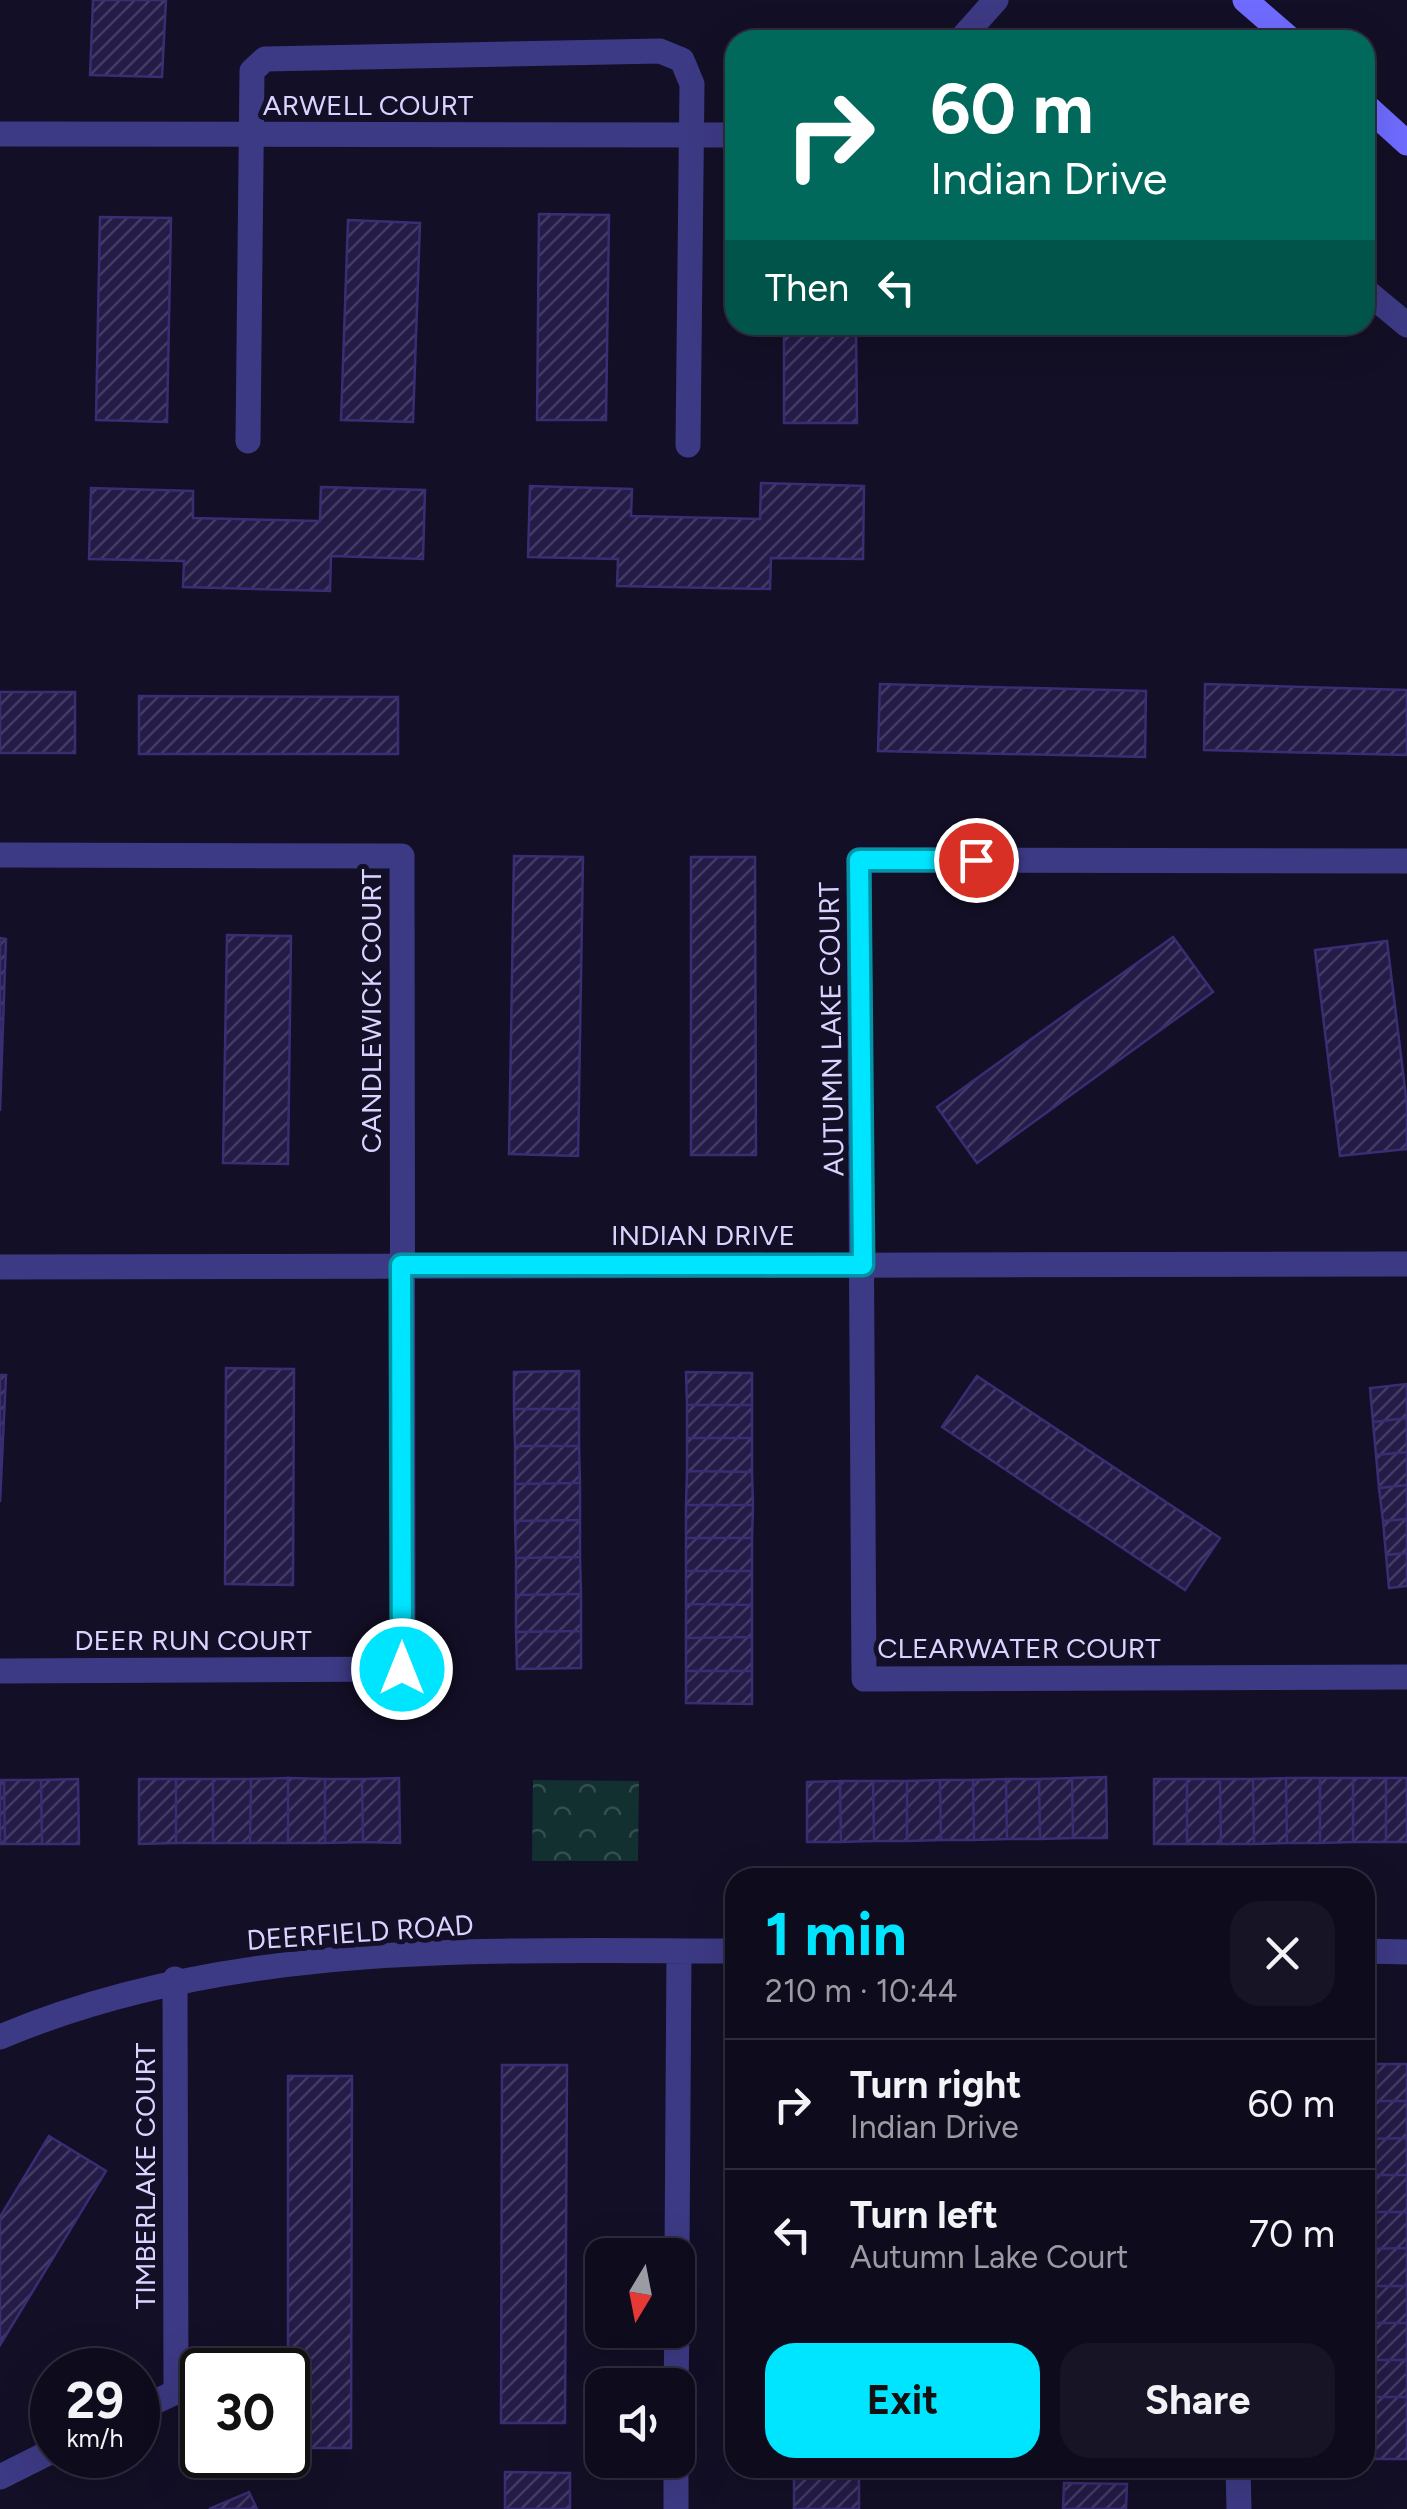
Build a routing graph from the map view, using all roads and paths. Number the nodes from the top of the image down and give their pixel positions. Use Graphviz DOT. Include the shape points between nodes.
graph roads {
  1 [pos="996,0"];
  2 [pos="1245,0"];
  3 [pos="969,30"];
  4 [pos="1277,30"];
  5 [pos="1375,115"];
  6 [pos="0,134"];
  7 [pos="252,135"];
  8 [pos="725,135"];
  9 [pos="692,136"];
  10 [pos="1407,142"];
  11 [pos="1375,298"];
  12 [pos="1407,325"];
  13 [pos="248,441"];
  14 [pos="688,445"];
  15 [pos="0,855"];
  16 [pos="1407,861"];
  17 [pos="1407,1264"];
  18 [pos="401,1265"];
  19 [pos="863,1265"];
  20 [pos="0,1267"];
  21 [pos="0,1672"];
  22 [pos="1407,1677"];
  23 [pos="678,1951"];
  24 [pos="725,1951"];
  25 [pos="1375,1952"];
  26 [pos="1407,1952"];
  27 [pos="175,1979"];
  28 [pos="0,2036"];
  29 [pos="677,2238"];
  30 [pos="160,2400"];
  31 [pos="30,2462"];
  32 [pos="0,2477"];
  33 [pos="676,2478"];
  34 [pos="1238,2478"];
  35 [pos="676,2509"];
  36 [pos="1238,2509"];
  1 -- 3 [label="street"];
  2 -- 4 [label="street"];
  5 -- 10 [label="street"];
  6 -- 7 [label="street, ARWELL COURT"];
  7 -- 9 [label="street, ARWELL COURT"];
  7 -- 9 [label="street" via="252,71 264,59 660,51 682,60 692,84"];
  7 -- 13 [label="street"];
  8 -- 9 [label="street, ARWELL COURT"];
  9 -- 14 [label="street"];
  11 -- 12 [label="street"];
  15 -- 18 [label="street, CANDLEWICK COURT" via="402,856"];
  16 -- 19 [label="street, AUTUMN LAKE COURT" via="859,860"];
  17 -- 19 [label="street, INDIAN DRIVE"];
  18 -- 19 [label="street, INDIAN DRIVE"];
  18 -- 20 [label="street, INDIAN DRIVE"];
  18 -- 21 [label="street, DEER RUN COURT" via="402,1669"];
  19 -- 22 [label="street, CLEARWATER COURT" via="864,1679"];
  23 -- 24 [label="street, DEERFIELD ROAD"];
  23 -- 27 [label="street, DEERFIELD ROAD" via="427,1954"];
  23 -- 29 [label="street"];
  25 -- 26 [label="street"];
  27 -- 28 [label="street, DEERFIELD ROAD"];
  27 -- 30 [label="street, TIMBERLAKE COURT" via="176,2392"];
  31 -- 32 [label="street"];
  33 -- 35 [label="street"];
  34 -- 36 [label="street"];
}
